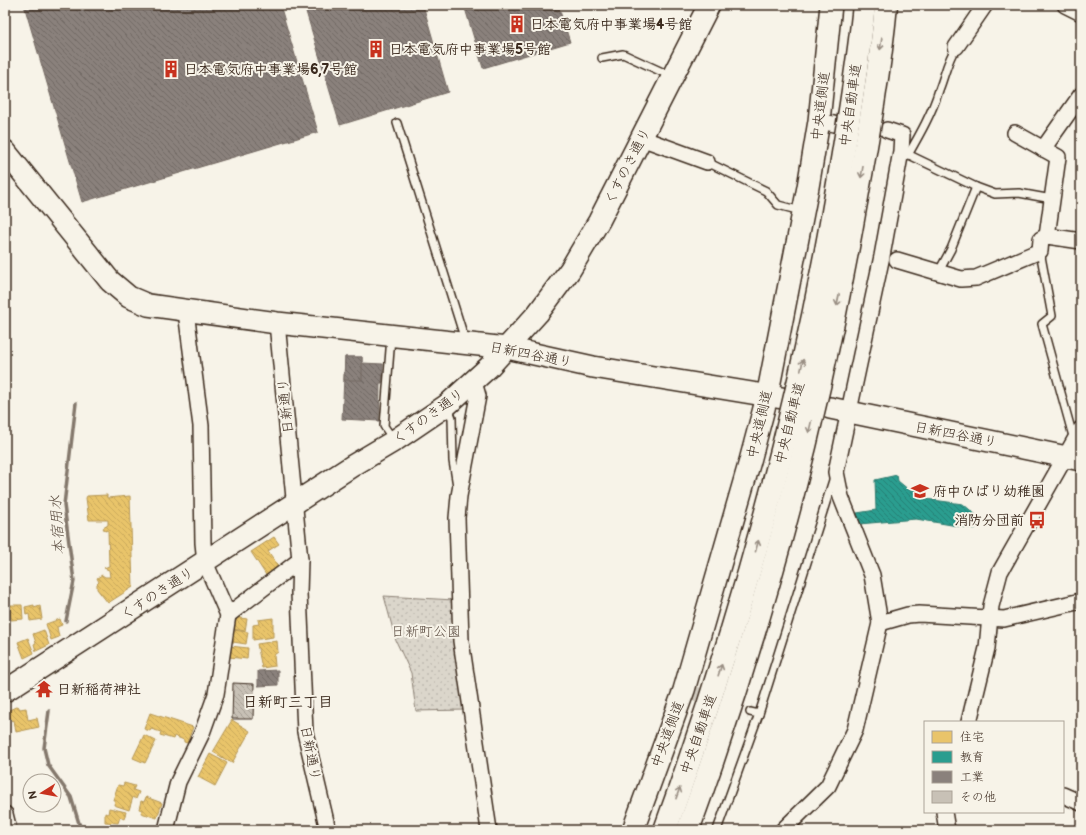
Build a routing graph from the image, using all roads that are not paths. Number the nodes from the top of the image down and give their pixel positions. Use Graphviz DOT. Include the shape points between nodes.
graph roads {
  1 [pos="709,5"];
  2 [pos="831,5"];
  3 [pos="864,5"];
  4 [pos="886,5"];
  5 [pos="985,5"];
  6 [pos="1065,5"];
  7 [pos="1081,14"];
  8 [pos="956,47"];
  9 [pos="602,58"];
  10 [pos="673,77"];
  11 [pos="1081,95"];
  12 [pos="397,123"];
  13 [pos="887,130"];
  14 [pos="1015,133"];
  15 [pos="641,138"];
  16 [pos="1043,148"];
  17 [pos="5,152"];
  18 [pos="905,153"];
  19 [pos="707,162"];
  20 [pos="976,187"];
  21 [pos="1052,199"];
  22 [pos="804,212"];
  23 [pos="1047,236"];
  24 [pos="1081,241"];
  25 [pos="1040,251"];
  26 [pos="897,260"];
  27 [pos="938,274"];
  28 [pos="186,312"];
  29 [pos="277,323"];
  30 [pos="391,334"];
  31 [pos="465,342"];
  32 [pos="507,348"];
  33 [pos="474,382"];
  34 [pos="775,397"];
  35 [pos="447,405"];
  36 [pos="839,410"];
  37 [pos="394,440"];
  38 [pos="1076,447"];
  39 [pos="836,472"];
  40 [pos="459,496"];
  41 [pos="295,504"];
  42 [pos="300,560"];
  43 [pos="205,562"];
  44 [pos="1081,601"];
  45 [pos="228,615"];
  46 [pos="989,619"];
  47 [pos="880,623"];
  48 [pos="5,691"];
  49 [pos="750,712"];
  50 [pos="759,714"];
  51 [pos="969,721"];
  52 [pos="1064,795"];
  53 [pos="1081,802"];
  54 [pos="944,813"];
  55 [pos="5,814"];
  56 [pos="9,830"];
  57 [pos="166,830"];
  58 [pos="328,830"];
  59 [pos="489,830"];
  60 [pos="633,830"];
  61 [pos="665,830"];
  62 [pos="688,830"];
  63 [pos="717,830"];
  64 [pos="782,830"];
  65 [pos="947,830"];
  1 -- 10 [label="street, くすのき通り"];
  2 -- 22 [label="street, 中央道側道" via="826,123"];
  61 -- 3 [label="highway, 中央自動車道, one-way, bridge" via="722,664 755,555 788,430 820,285 843,154"];
  4 -- 62 [label="highway, 中央自動車道, one-way, bridge" via="864,159 840,291 809,432 776,560 742,673"];
  5 -- 8 [label="street"];
  6 -- 7 [label="street"];
  8 -- 18 [label="lane" via="948,59 928,119"];
  9 -- 10 [label="lane" via="624,54"];
  10 -- 15 [label="street, くすのき通り"];
  11 -- 16 [label="street"];
  12 -- 31 [label="lane"];
  13 -- 18 [label="street" via="902,135"];
  14 -- 16 [label="street"];
  15 -- 19 [label="street"];
  15 -- 32 [label="street, くすのき通り" via="599,221 570,270 538,313"];
  16 -- 21 [label="street" via="1058,157"];
  17 -- 28 [label="street" via="116,288 148,305"];
  18 -- 20 [label="lane"];
  18 -- 36 [label="street" via="860,362"];
  19 -- 22 [label="lane" via="766,191 778,205"];
  20 -- 21 [label="lane" via="995,194 1019,193"];
  20 -- 27 [label="lane" via="951,250"];
  21 -- 23 [label="street"];
  22 -- 34 [label="street, 中央道側道"];
  23 -- 24 [label="street"];
  23 -- 25 [label="street" via="1041,239"];
  25 -- 27 [label="street" via="976,278 961,279"];
  25 -- 38 [label="lane" via="1052,316 1042,324"];
  26 -- 27 [label="street"];
  28 -- 29 [label="street"];
  28 -- 43 [label="street" via="202,426"];
  29 -- 30 [label="street, 日新四谷通り"];
  29 -- 41 [label="street, 日新通り"];
  30 -- 31 [label="street, 日新四谷通り"];
  30 -- 37 [label="lane" via="384,426"];
  31 -- 32 [label="street, 日新四谷通り"];
  32 -- 33 [label="street, くすのき通り"];
  32 -- 34 [label="street, 日新四谷通り" via="593,367"];
  33 -- 35 [label="street, くすのき通り"];
  33 -- 40 [label="street" via="478,396"];
  34 -- 60 [label="street, 中央道側道" via="750,461 684,690"];
  35 -- 37 [label="street, くすのき通り"];
  35 -- 40 [label="lane" via="452,418 452,461"];
  36 -- 38 [label="street, 日新四谷通り"];
  36 -- 39 [label="street"];
  37 -- 41 [label="street, くすのき通り"];
  38 -- 46 [label="street" via="1000,572"];
  39 -- 47 [label="street" via="841,498 872,574"];
  39 -- 50 [label="lane"];
  40 -- 59 [label="street" via="457,518 461,641"];
  41 -- 42 [label="street, 日新通り"];
  41 -- 43 [label="street, くすのき通り"];
  42 -- 45 [label="street"];
  42 -- 58 [label="street, 日新通り" via="305,732"];
  43 -- 45 [label="street"];
  43 -- 48 [label="street, くすのき通り"];
  44 -- 46 [label="street" via="1004,619"];
  45 -- 57 [label="street" via="216,694 202,734 178,782"];
  46 -- 47 [label="street" via="919,614"];
  46 -- 51 [label="street" via="987,648"];
  47 -- 64 [label="street" via="855,730 828,786"];
  49 -- 50 [label="lane"];
  50 -- 63 [label="lane"];
  52 -- 53 [label="street"];
  54 -- 65 [label="street"];
  55 -- 56 [label="street"];
}
